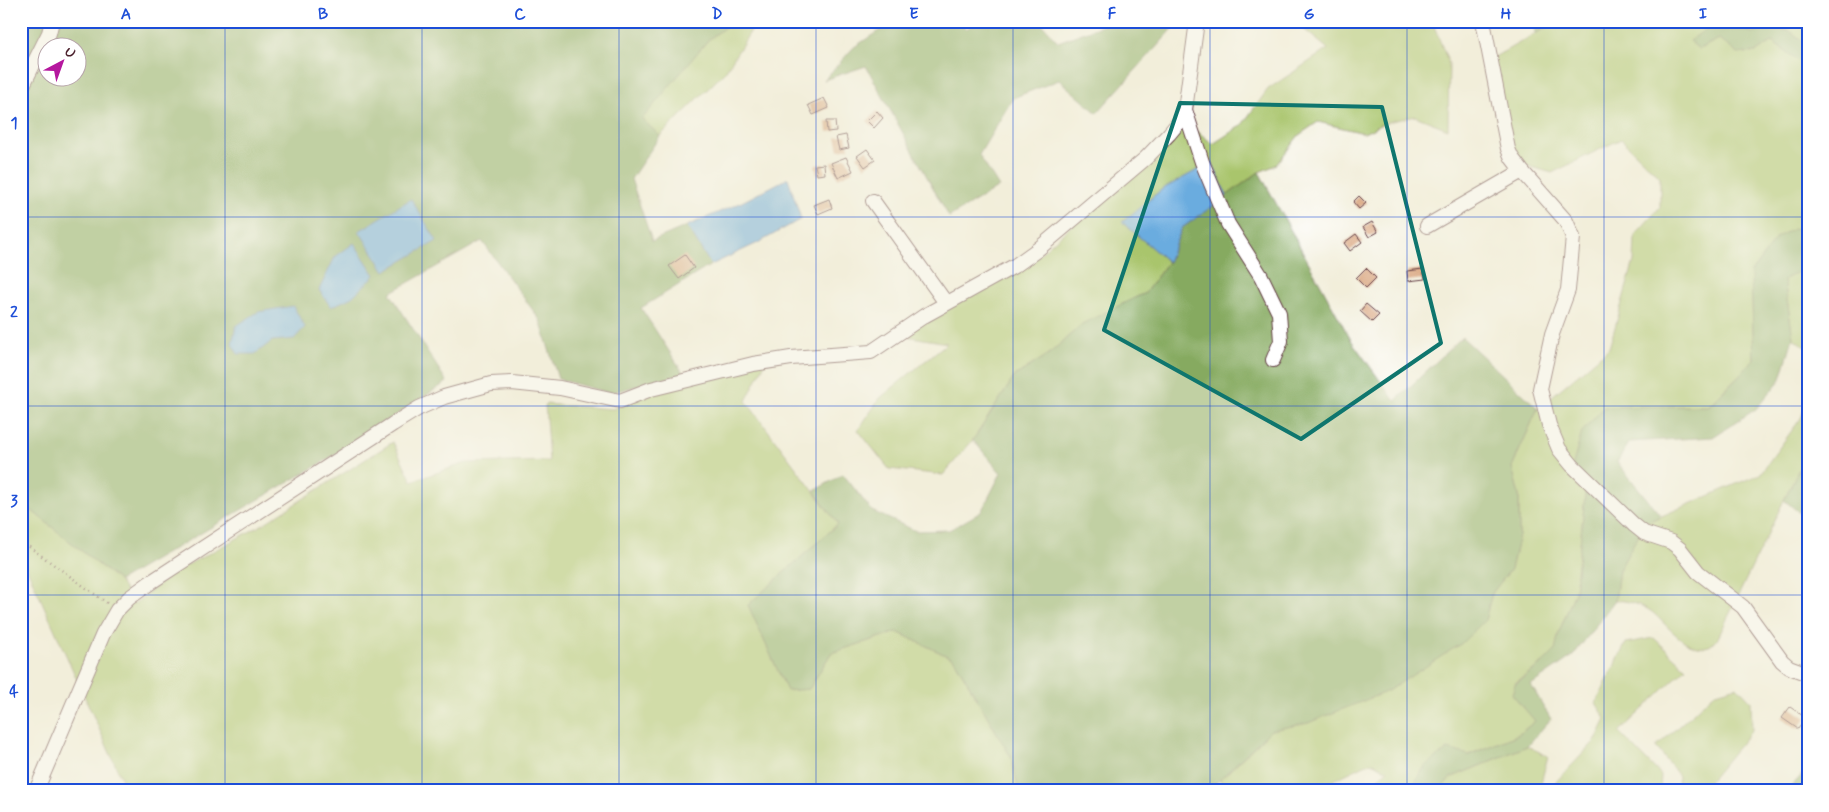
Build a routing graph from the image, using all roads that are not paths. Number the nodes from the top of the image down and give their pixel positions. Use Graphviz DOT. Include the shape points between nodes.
graph roads {
  1 [pos="52,21"];
  2 [pos="1196,21"];
  3 [pos="1483,21"];
  4 [pos="21,89"];
  5 [pos="1184,110"];
  6 [pos="1522,171"];
  7 [pos="873,201"];
  8 [pos="1427,226"];
  9 [pos="946,303"];
  10 [pos="1273,360"];
  11 [pos="1808,674"];
  12 [pos="36,791"];
  1 -- 4 [label="street"];
  2 -- 5 [label="street"];
  3 -- 6 [label="street" via="1508,149"];
  5 -- 9 [label="street" via="1179,122 1146,158 1037,250"];
  5 -- 10 [label="street" via="1228,224 1261,276 1279,313 1281,341"];
  6 -- 8 [label="street"];
  6 -- 11 [label="street" via="1566,221 1573,237 1568,290 1552,334 1540,389 1549,426 1559,449 1634,525 1644,533 1671,542 1698,572 1743,607 1782,661"];
  7 -- 9 [label="street"];
  9 -- 12 [label="street" via="871,352 753,364 650,389 620,401 560,388 512,383 491,384 444,397 419,408 129,598 102,634"];
}
